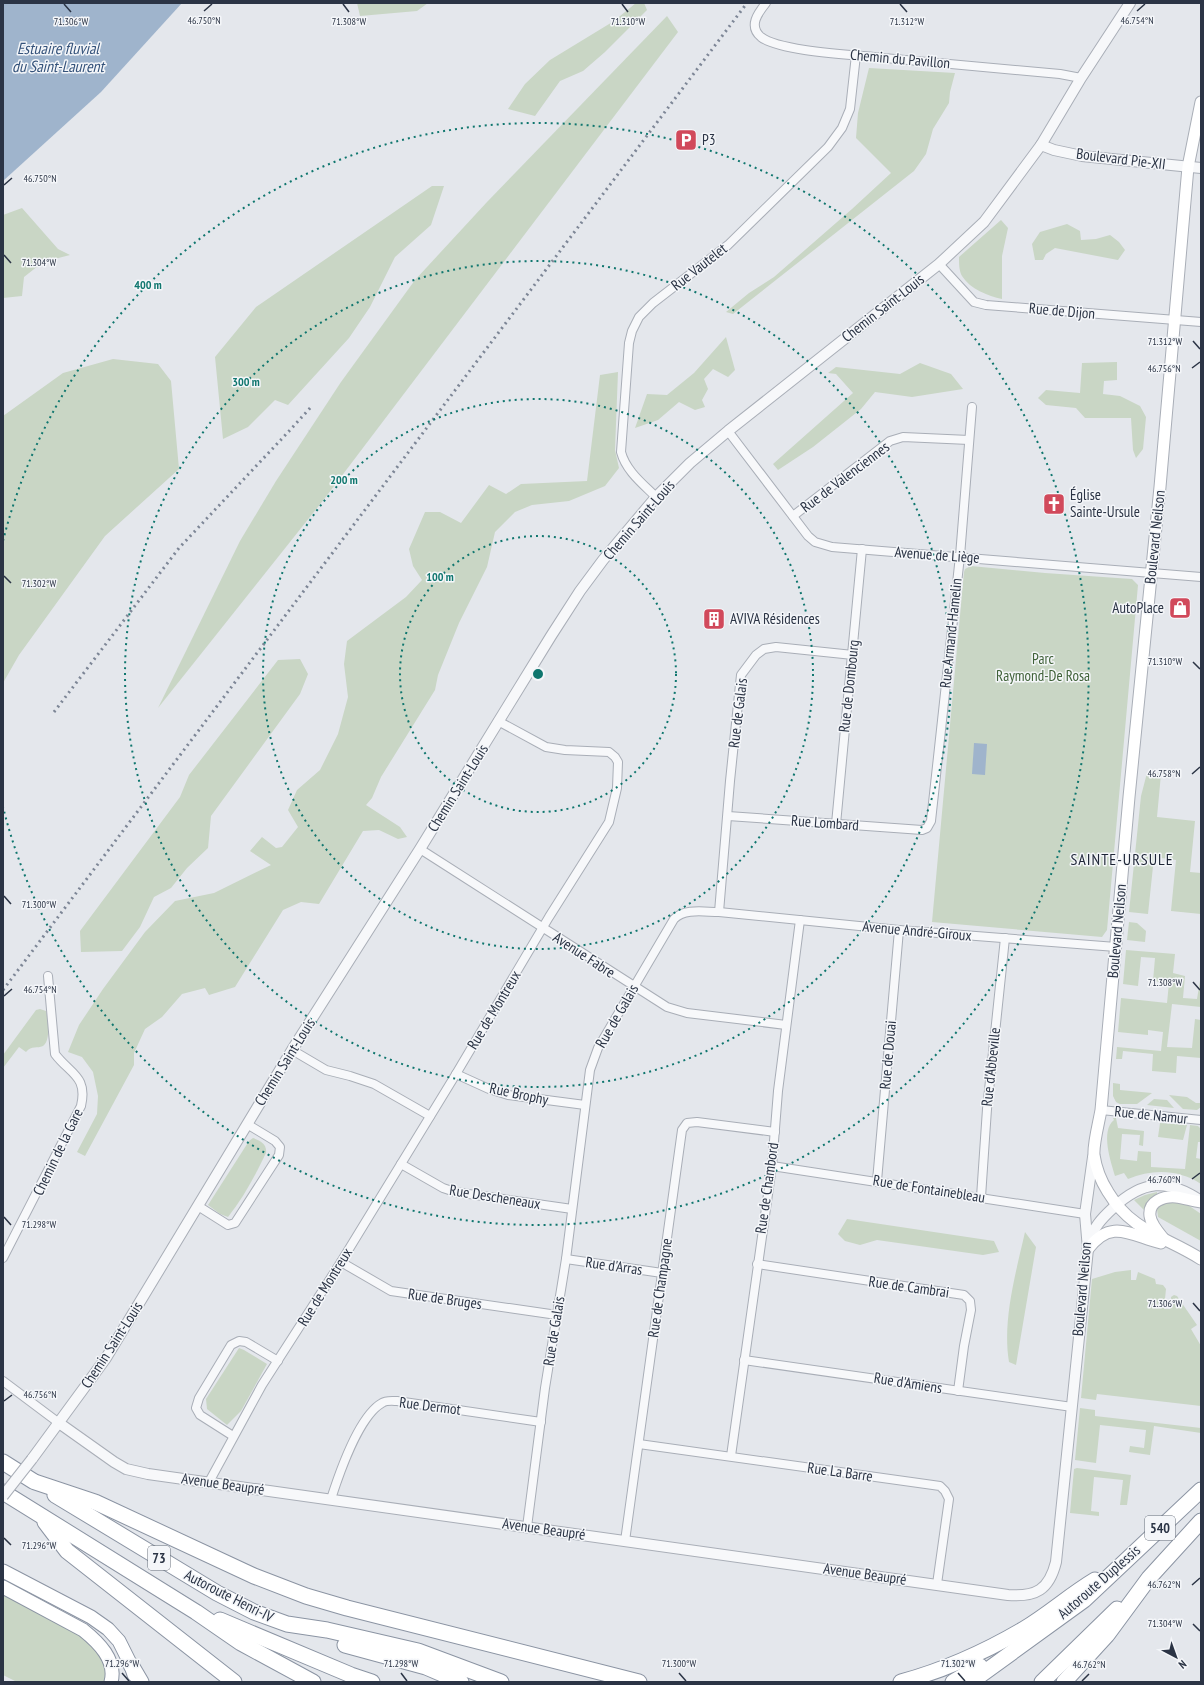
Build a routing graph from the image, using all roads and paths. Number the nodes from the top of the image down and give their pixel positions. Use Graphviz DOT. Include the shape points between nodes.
graph roads {
  1 [pos="766,3"];
  2 [pos="1130,3"];
  3 [pos="856,55"];
  4 [pos="1081,78"];
  5 [pos="1201,102"];
  6 [pos="1041,145"];
  7 [pos="1188,167"];
  8 [pos="1201,168"];
  9 [pos="939,264"];
  10 [pos="1176,321"];
  11 [pos="1201,322"];
  12 [pos="972,407"];
  13 [pos="728,431"];
  14 [pos="969,440"];
  15 [pos="656,497"];
  16 [pos="793,516"];
  17 [pos="862,549"];
  18 [pos="960,556"];
  19 [pos="1151,572"];
  20 [pos="1201,577"];
  21 [pos="852,654"];
  22 [pos="498,721"];
  23 [pos="728,816"];
  24 [pos="836,824"];
  25 [pos="922,830"];
  26 [pos="420,849"];
  27 [pos="719,912"];
  28 [pos="800,920"];
  29 [pos="543,928"];
  30 [pos="899,930"];
  31 [pos="1004,938"];
  32 [pos="1116,947"];
  33 [pos="48,976"];
  34 [pos="634,986"];
  35 [pos="786,1024"];
  36 [pos="292,1050"];
  37 [pos="456,1074"];
  38 [pos="585,1106"];
  39 [pos="1101,1110"];
  40 [pos="430,1116"];
  41 [pos="1201,1120"];
  42 [pos="247,1124"];
  43 [pos="775,1132"];
  44 [pos="1094,1154"];
  45 [pos="401,1164"];
  46 [pos="772,1166"];
  47 [pos="877,1181"];
  48 [pos="981,1197"];
  49 [pos="1201,1201"];
  50 [pos="1116,1205"];
  51 [pos="198,1206"];
  52 [pos="572,1209"];
  53 [pos="1085,1214"];
  54 [pos="1177,1246"];
  55 [pos="1088,1249"];
  56 [pos="3,1258"];
  57 [pos="566,1259"];
  58 [pos="1201,1259"];
  59 [pos="341,1262"];
  60 [pos="757,1264"];
  61 [pos="662,1273"];
  62 [pos="556,1315"];
  63 [pos="744,1360"];
  64 [pos="278,1361"];
  65 [pos="3,1380"];
  66 [pos="958,1391"];
  67 [pos="1072,1407"];
  68 [pos="541,1422"];
  69 [pos="59,1423"];
  70 [pos="233,1436"];
  71 [pos="639,1444"];
  72 [pos="731,1456"];
  73 [pos="3,1462"];
  74 [pos="35,1482"];
  75 [pos="209,1482"];
  76 [pos="1201,1490"];
  77 [pos="3,1492"];
  78 [pos="3,1496"];
  79 [pos="331,1499"];
  80 [pos="38,1514"];
  81 [pos="1201,1521"];
  82 [pos="527,1527"];
  83 [pos="625,1541"];
  84 [pos="1120,1565"];
  85 [pos="3,1571"];
  86 [pos="1149,1578"];
  87 [pos="937,1584"];
  88 [pos="3,1587"];
  89 [pos="1042,1589"];
  90 [pos="196,1612"];
  91 [pos="287,1624"];
  92 [pos="1043,1630"];
  93 [pos="1107,1635"];
  94 [pos="241,1643"];
  95 [pos="131,1665"];
  96 [pos="111,1682"];
  97 [pos="136,1682"];
  98 [pos="142,1682"];
  99 [pos="234,1682"];
  100 [pos="292,1682"];
  101 [pos="313,1682"];
  102 [pos="372,1682"];
  103 [pos="462,1682"];
  104 [pos="501,1682"];
  105 [pos="639,1682"];
  106 [pos="901,1682"];
  107 [pos="953,1682"];
  108 [pos="971,1682"];
  109 [pos="1042,1682"];
  110 [pos="1064,1682"];
  111 [pos="1069,1682"];
  1 -- 3 [label="street, Chemin du Pavillon" via="757,15 754,25 761,37 789,47"];
  2 -- 4 [label="street, Chemin Saint-Louis"];
  3 -- 4 [label="street, Chemin du Pavillon"];
  3 -- 15 [label="street, Rue Vautelet" via="850,109 842,128 828,148 728,245 653,303 639,317 632,332 622,452 629,469"];
  4 -- 6 [label="street, Chemin Saint-Louis"];
  5 -- 7 [label="main road, Boulevard Neilson"];
  6 -- 7 [label="street, Boulevard Pie-XII" via="1082,156"];
  6 -- 9 [label="street, Chemin Saint-Louis" via="984,222"];
  7 -- 8 [label="street, Boulevard Pie-XII"];
  7 -- 10 [label="main road, Boulevard Neilson"];
  9 -- 10 [label="street, Rue de Dijon" via="974,302 986,305"];
  9 -- 13 [label="street, Chemin Saint-Louis"];
  10 -- 11 [label="street, Rue de Dijon"];
  10 -- 19 [label="main road, Boulevard Neilson"];
  12 -- 14 [label="street, Rue Armand-Hamelin"];
  13 -- 15 [label="street, Chemin Saint-Louis" via="690,463"];
  13 -- 16 [label="street, Avenue de Liège"];
  14 -- 16 [label="street, Rue de Valenciennes" via="903,437 890,441"];
  14 -- 18 [label="street, Rue Armand-Hamelin"];
  15 -- 22 [label="street, Chemin Saint-Louis" via="580,591"];
  16 -- 17 [label="street, Avenue de Liège" via="815,542"];
  17 -- 18 [label="street, Avenue de Liège"];
  17 -- 21 [label="street, Rue de Dombourg"];
  18 -- 19 [label="street, Avenue de Liège"];
  18 -- 25 [label="street, Rue Armand-Hamelin" via="931,821 927,828"];
  19 -- 20 [label="street, Avenue de Liège"];
  19 -- 32 [label="main road, Boulevard Neilson"];
  21 -- 23 [label="street, Rue de Galais" via="776,647 764,649 747,665 741,675"];
  21 -- 24 [label="street, Rue de Dombourg"];
  22 -- 26 [label="street, Chemin Saint-Louis"];
  22 -- 29 [label="street, Rue de Montreux" via="546,746 565,750 609,752 618,762 609,822"];
  23 -- 24 [label="street, Rue Lombard"];
  23 -- 27 [label="street, Rue de Galais"];
  24 -- 25 [label="street, Rue Lombard"];
  26 -- 29 [label="street, Avenue Fabre"];
  26 -- 36 [label="street, Chemin Saint-Louis"];
  27 -- 28 [label="street, Avenue André-Giroux"];
  27 -- 34 [label="street, Rue de Galais" via="679,913"];
  28 -- 30 [label="street, Avenue André-Giroux"];
  28 -- 35 [label="street, Rue de Chambord"];
  29 -- 34 [label="street, Avenue Fabre"];
  29 -- 37 [label="street, Rue de Montreux"];
  30 -- 31 [label="street, Avenue André-Giroux"];
  30 -- 47 [label="street, Rue de Douai"];
  31 -- 32 [label="street, Avenue André-Giroux"];
  31 -- 48 [label="street, Rue d'Abbeville"];
  32 -- 39 [label="main road, Boulevard Neilson"];
  33 -- 56 [label="street, Chemin de la Gare" via="55,1054 76,1075 83,1089 82,1106"];
  34 -- 35 [label="street, Avenue Fabre" via="676,1011"];
  34 -- 38 [label="street, Rue de Galais" via="598,1048 590,1070"];
  35 -- 43 [label="street, Rue de Chambord"];
  36 -- 40 [label="street" via="326,1070 374,1084"];
  36 -- 42 [label="street, Chemin Saint-Louis"];
  37 -- 38 [label="street, Rue Brophy" via="508,1095"];
  37 -- 40 [label="street, Rue de Montreux"];
  38 -- 52 [label="street, Rue de Galais"];
  39 -- 41 [label="street, Rue de Namur"];
  39 -- 44 [label="main road, Boulevard Neilson"];
  40 -- 45 [label="street, Rue de Montreux"];
  42 -- 51 [label="street, Chemin Saint-Louis"];
  42 -- 51 [label="street" via="275,1141 280,1147 279,1155 235,1223 228,1225"];
  43 -- 46 [label="street, Rue de Chambord"];
  43 -- 61 [label="street, Rue de Champagne" via="697,1122 687,1123 682,1130"];
  44 -- 50 [label="main road" via="1101,1181"];
  44 -- 53 [label="street, Boulevard Neilson"];
  45 -- 52 [label="street, Rue Descheneaux" via="455,1192"];
  45 -- 59 [label="street, Rue de Montreux"];
  46 -- 47 [label="street, Rue de Fontainebleau"];
  46 -- 60 [label="street, Rue de Chambord"];
  47 -- 48 [label="street, Rue de Fontainebleau"];
  48 -- 53 [label="street, Rue de Fontainebleau"];
  49 -- 50 [label="street" via="1181,1189 1152,1186 1131,1193"];
  49 -- 54 [label="main road" via="1164,1198 1151,1207 1150,1216 1156,1228 1163,1238"];
  50 -- 54 [label="main road" via="1138,1225"];
  50 -- 55 [label="street" via="1095,1227"];
  51 -- 69 [label="street, Chemin Saint-Louis" via="106,1358"];
  52 -- 57 [label="street, Rue de Galais"];
  53 -- 55 [label="street, Boulevard Neilson"];
  54 -- 55 [label="main road" via="1130,1233 1110,1231 1096,1238"];
  54 -- 58 [label="main road"];
  55 -- 67 [label="street, Boulevard Neilson"];
  57 -- 61 [label="street, Rue d'Arras"];
  57 -- 62 [label="street, Rue de Galais"];
  59 -- 62 [label="street, Rue de Bruges" via="391,1291"];
  59 -- 64 [label="street, Rue de Montreux"];
  60 -- 63 [label="street, Rue de Chambord"];
  60 -- 66 [label="street, Rue de Cambrai" via="964,1295 970,1301 971,1310"];
  61 -- 71 [label="street, Rue de Champagne"];
  62 -- 68 [label="street, Rue de Galais"];
  63 -- 66 [label="street, Rue d'Amiens"];
  63 -- 72 [label="street, Rue de Chambord"];
  64 -- 70 [label="street, Rue de Montreux"];
  64 -- 70 [label="street" via="246,1342 239,1341 231,1345 196,1408 200,1415"];
  65 -- 69 [label="street"];
  66 -- 67 [label="street, Rue d'Amiens"];
  67 -- 89 [label="street, Boulevard Neilson" via="1056,1562 1050,1580"];
  68 -- 79 [label="street, Rue Dermot" via="384,1401 375,1408 354,1439"];
  68 -- 82 [label="street, Rue de Galais"];
  69 -- 75 [label="street, Avenue Beaupré" via="126,1469"];
  69 -- 78 [label="street, Chemin Saint-Louis, bridge"];
  70 -- 75 [label="street, Rue de Montreux"];
  71 -- 72 [label="street, Rue La Barre"];
  71 -- 83 [label="street, Rue de Champagne"];
  72 -- 87 [label="street, Rue La Barre" via="940,1486 949,1499"];
  73 -- 74 [label="highway, Autoroute Henri-IV / 73"];
  74 -- 91 [label="highway, Autoroute Henri-IV / 73" via="217,1593 254,1612"];
  74 -- 105 [label="highway" via="95,1502 254,1576 306,1596"];
  75 -- 79 [label="street, Avenue Beaupré"];
  76 -- 84 [label="highway, Autoroute Duplessis / 540"];
  77 -- 80 [label="highway, Autoroute Henri-IV / 73"];
  79 -- 82 [label="street, Avenue Beaupré"];
  80 -- 90 [label="highway, Autoroute Henri-IV / 73"];
  80 -- 99 [label="highway" via="68,1551"];
  81 -- 86 [label="highway, Autoroute Duplessis / 540"];
  82 -- 83 [label="street, Avenue Beaupré"];
  83 -- 87 [label="street, Avenue Beaupré"];
  84 -- 92 [label="highway, Autoroute Duplessis / 540" via="1084,1600"];
  84 -- 106 [label="highway" via="1024,1629 988,1649 965,1660"];
  85 -- 95 [label="highway" via="91,1617 108,1629 119,1641"];
  86 -- 93 [label="highway, Autoroute Duplessis / 540"];
  86 -- 109 [label="highway"];
  87 -- 89 [label="street, Avenue Beaupré" via="1020,1596"];
  88 -- 96 [label="highway" via="83,1630 94,1639 102,1647 109,1661 112,1669"];
  90 -- 94 [label="highway, Autoroute Henri-IV / 73"];
  90 -- 102 [label="highway"];
  91 -- 103 [label="highway" via="343,1645 426,1667"];
  91 -- 104 [label="highway, Autoroute Henri-IV" via="327,1630 418,1651"];
  92 -- 107 [label="highway"];
  92 -- 108 [label="highway, Autoroute Duplessis / 540"];
  93 -- 110 [label="highway, Autoroute Duplessis / 540"];
  93 -- 111 [label="highway"];
  94 -- 100 [label="highway" via="259,1663"];
  94 -- 101 [label="highway, Autoroute Henri-IV / 73"];
  95 -- 97 [label="highway"];
  95 -- 98 [label="highway"];
}
